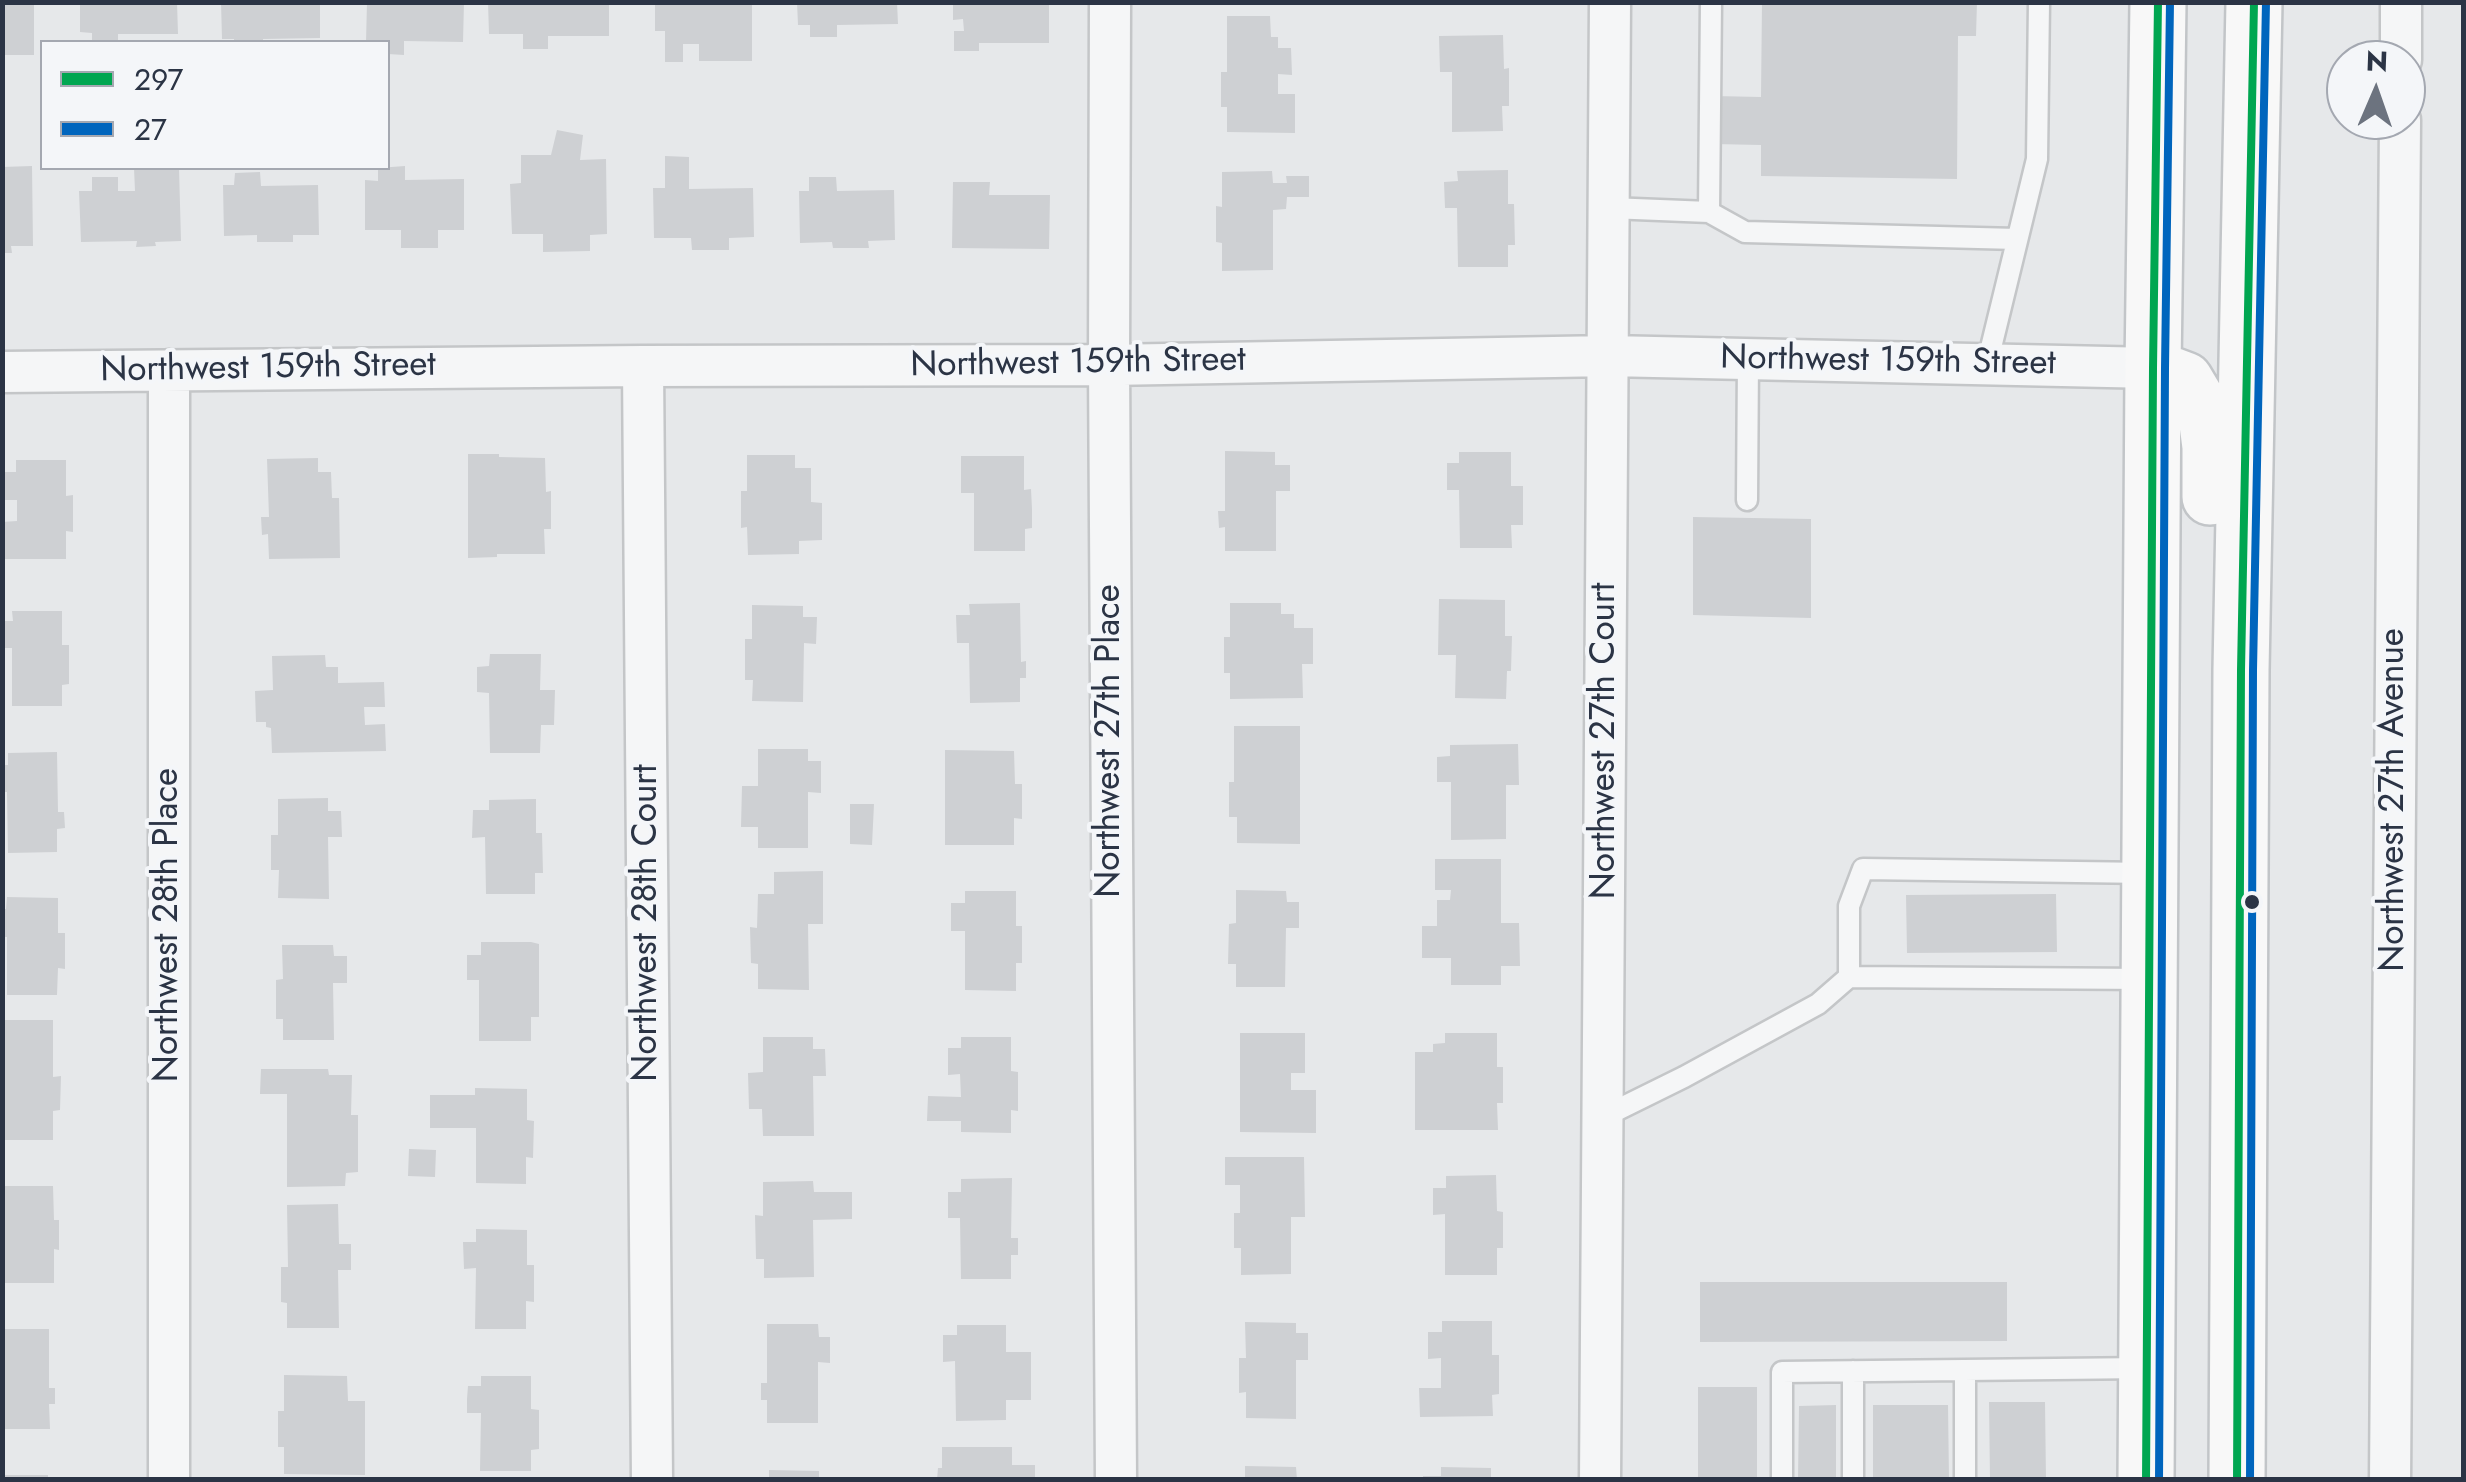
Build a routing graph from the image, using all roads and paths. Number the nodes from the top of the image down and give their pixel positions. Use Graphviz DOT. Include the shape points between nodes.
graph roads {
  1 [pos="1110,2"];
  2 [pos="1610,2"];
  3 [pos="1710,2"];
  4 [pos="2039,2"];
  5 [pos="2158,2"];
  6 [pos="2254,2"];
  7 [pos="2401,2"];
  8 [pos="2400,40"];
  9 [pos="2400,140"];
  10 [pos="1610,208"];
  11 [pos="1709,212"];
  12 [pos="2017,239"];
  13 [pos="1609,356"];
  14 [pos="1748,359"];
  15 [pos="1986,364"];
  16 [pos="1109,365"];
  17 [pos="643,366"];
  18 [pos="2153,368"];
  19 [pos="168,370"];
  20 [pos="2,372"];
  21 [pos="1746,500"];
  22 [pos="2240,846"];
  23 [pos="2150,873"];
  24 [pos="1849,978"];
  25 [pos="2149,979"];
  26 [pos="1603,1117"];
  27 [pos="2146,1368"];
  28 [pos="1965,1370"];
  29 [pos="1853,1371"];
  30 [pos="169,1480"];
  31 [pos="652,1480"];
  32 [pos="1116,1480"];
  33 [pos="1600,1480"];
  34 [pos="1782,1480"];
  35 [pos="1853,1480"];
  36 [pos="1965,1480"];
  37 [pos="2146,1480"];
  38 [pos="2237,1480"];
  39 [pos="2390,1480"];
  1 -- 16 [label="street, Northwest 27th Place"];
  2 -- 10 [label="street, Northwest 27th Court"];
  3 -- 11 [label="lane"];
  4 -- 12 [label="lane" via="2037,159"];
  5 -- 18 [label="main road"];
  6 -- 22 [label="main road"];
  7 -- 8 [label="street"];
  9 -- 39 [label="street, Northwest 27th Avenue"];
  10 -- 11 [label="lane"];
  10 -- 13 [label="street, Northwest 27th Court"];
  11 -- 12 [label="lane" via="1744,232"];
  12 -- 15 [label="lane"];
  13 -- 14 [label="street, Northwest 159th Street"];
  13 -- 16 [label="street, Northwest 159th Street"];
  13 -- 26 [label="street, Northwest 27th Court"];
  14 -- 15 [label="street, Northwest 159th Street"];
  14 -- 21 [label="lane"];
  15 -- 18 [label="street, Northwest 159th Street"];
  16 -- 17 [label="street, Northwest 159th Street"];
  16 -- 32 [label="street, Northwest 27th Place"];
  17 -- 19 [label="street, Northwest 159th Street"];
  17 -- 31 [label="street, Northwest 28th Court"];
  18 -- 22 [label="main road" via="2185,380 2206,415 2211,807"];
  18 -- 23 [label="main road"];
  19 -- 20 [label="street, Northwest 159th Street"];
  19 -- 30 [label="street, Northwest 28th Place"];
  22 -- 38 [label="main road"];
  23 -- 24 [label="lane" via="1862,870 1850,906"];
  23 -- 25 [label="main road"];
  24 -- 25 [label="lane"];
  24 -- 26 [label="lane" via="1818,1004"];
  25 -- 27 [label="main road"];
  26 -- 33 [label="street, Northwest 27th Court"];
  27 -- 28 [label="lane"];
  27 -- 37 [label="main road"];
  28 -- 29 [label="lane"];
  28 -- 36 [label="lane"];
  29 -- 34 [label="lane" via="1782,1372"];
  29 -- 35 [label="lane"];
}
